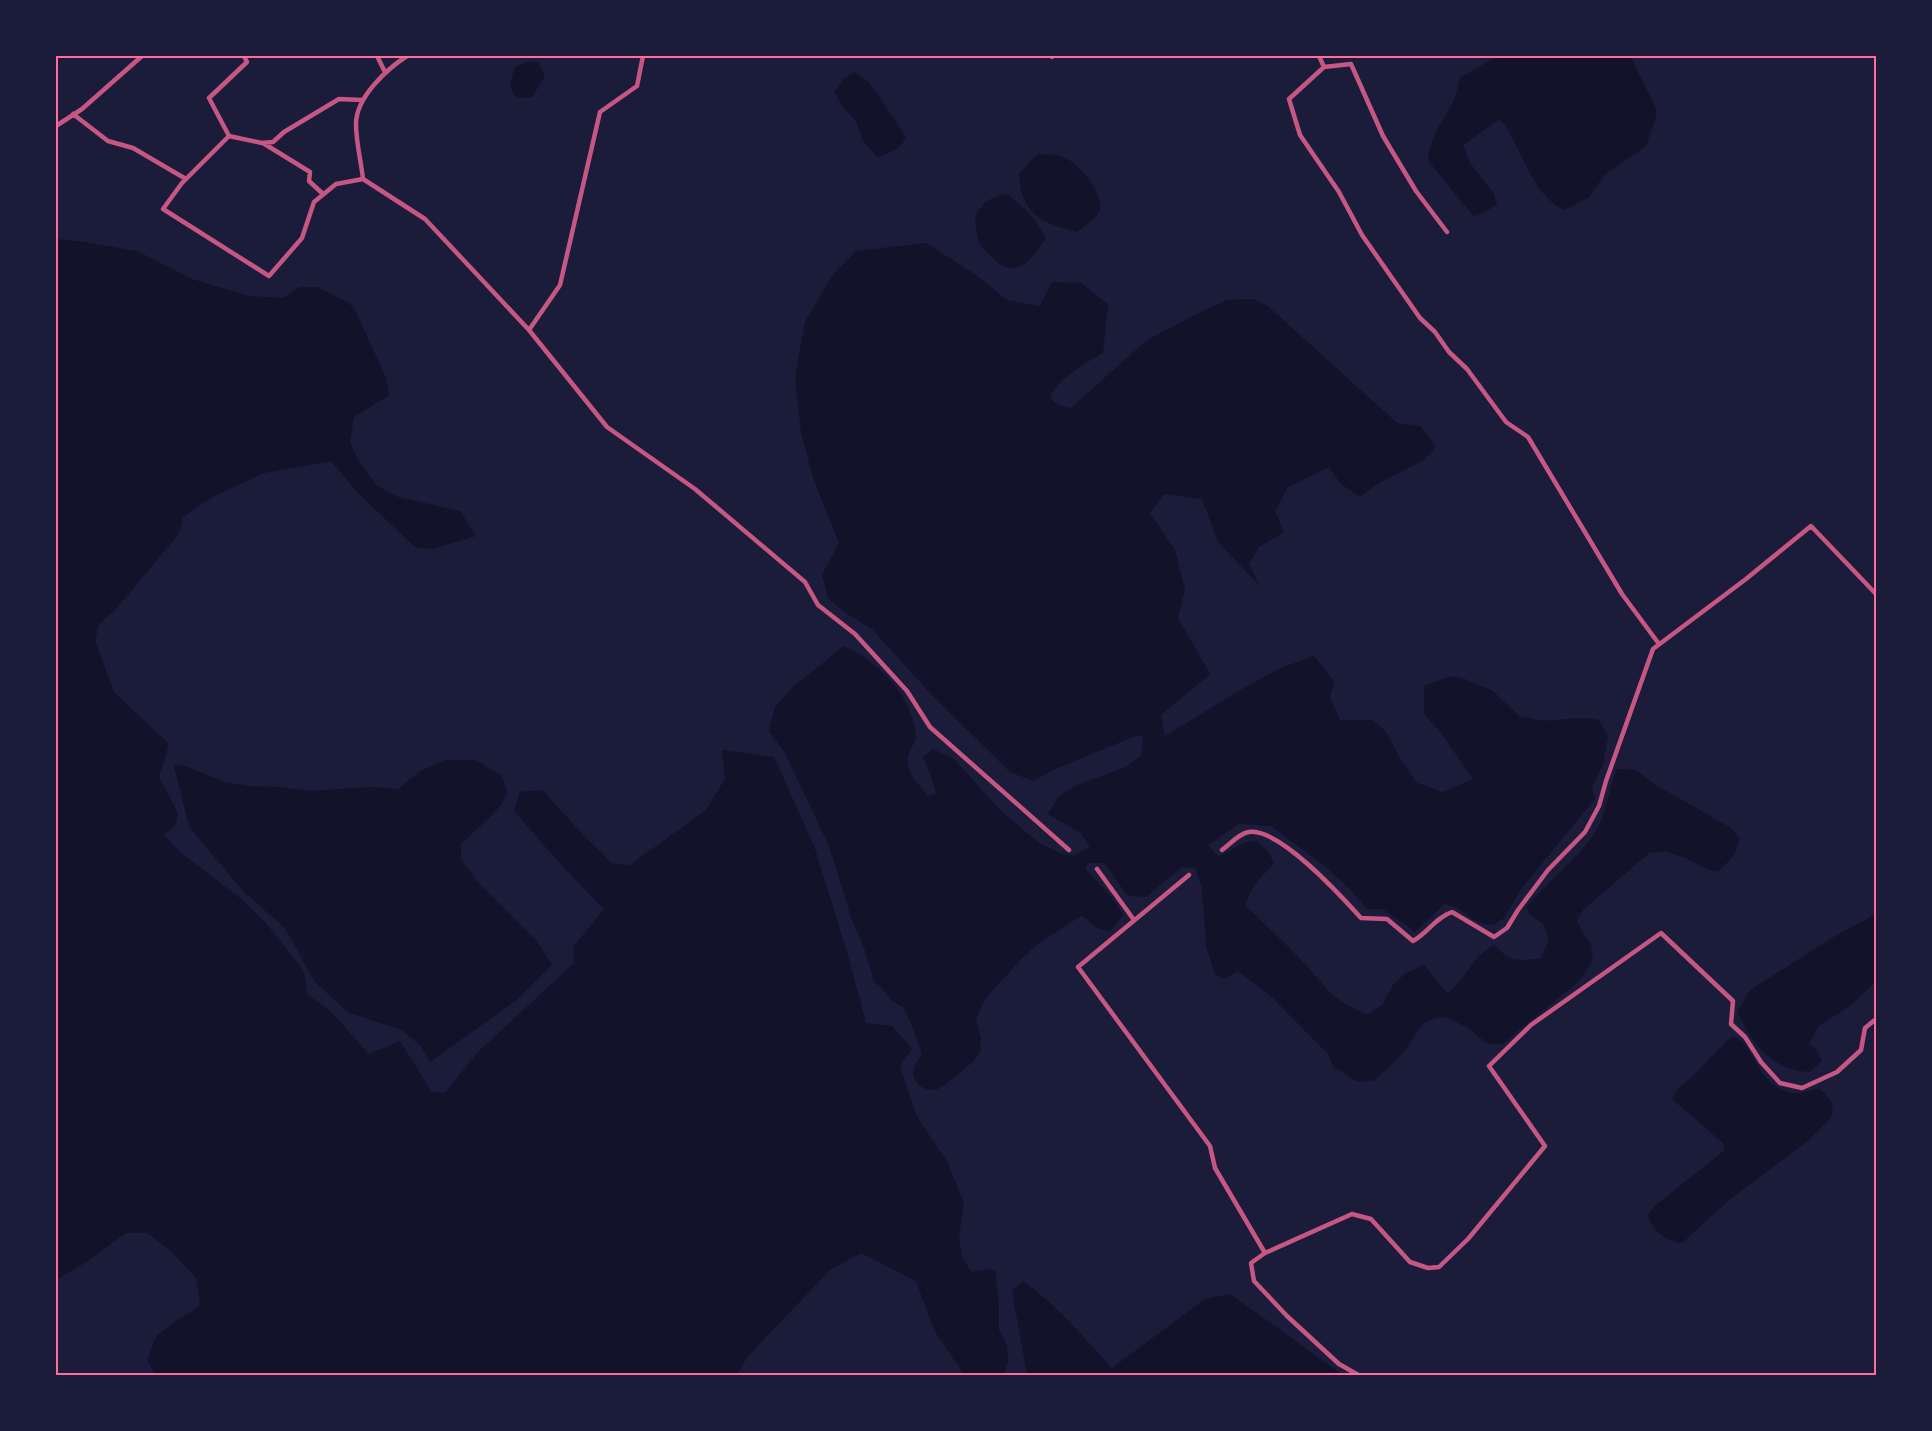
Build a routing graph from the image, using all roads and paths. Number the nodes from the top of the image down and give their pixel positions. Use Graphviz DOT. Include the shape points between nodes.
graph roads {
  1 [pos="142,56"];
  2 [pos="244,56"];
  3 [pos="377,56"];
  4 [pos="407,56"];
  5 [pos="643,56"];
  6 [pos="1319,56"];
  7 [pos="1324,68"];
  8 [pos="385,72"];
  9 [pos="363,100"];
  10 [pos="73,114"];
  11 [pos="56,126"];
  12 [pos="229,136"];
  13 [pos="263,143"];
  14 [pos="186,179"];
  15 [pos="363,179"];
  16 [pos="323,194"];
  17 [pos="1447,232"];
  18 [pos="530,330"];
  19 [pos="1876,594"];
  20 [pos="1659,644"];
  21 [pos="1069,850"];
  22 [pos="1222,850"];
  23 [pos="1097,869"];
  24 [pos="1189,875"];
  25 [pos="1134,920"];
  26 [pos="1876,1019"];
  27 [pos="1265,1253"];
  28 [pos="1360,1376"];
  1 -- 10 [label="street"];
  2 -- 12 [label="street" via="247,62 209,98"];
  3 -- 8 [label="street"];
  4 -- 8 [label="street"];
  5 -- 18 [label="street" via="637,86 600,112 560,285"];
  6 -- 7 [label="street"];
  7 -- 17 [label="street" via="1351,64 1383,136 1416,191"];
  7 -- 20 [label="street" via="1289,99 1300,135 1420,318 1467,369 1506,422 1528,437 1622,594"];
  8 -- 9 [label="street"];
  9 -- 13 [label="street" via="339,99 273,142"];
  9 -- 15 [label="street" via="355,122"];
  10 -- 11 [label="street"];
  10 -- 14 [label="street" via="108,141 134,148"];
  12 -- 13 [label="street"];
  12 -- 14 [label="street"];
  13 -- 16 [label="street" via="310,172 309,181"];
  14 -- 16 [label="street" via="163,209 269,276 302,238 314,202"];
  15 -- 16 [label="street" via="336,184"];
  15 -- 18 [label="street" via="425,219"];
  18 -- 21 [label="street" via="607,427 695,489 805,582 818,605 855,634 907,691 930,728"];
  19 -- 20 [label="street" via="1811,526"];
  20 -- 22 [label="street" via="1653,649 1599,806 1585,832 1548,870 1508,928 1494,937 1452,912 1440,916 1413,941 1387,919 1361,918 1326,880 1286,846 1256,832 1246,832"];
  23 -- 25 [label="street"];
  24 -- 25 [label="street"];
  25 -- 27 [label="street" via="1078,967 1210,1146 1215,1168"];
  26 -- 27 [label="street" via="1865,1028 1861,1050 1838,1072 1802,1088 1780,1083 1731,1024 1733,1001 1661,933 1531,1025 1489,1066 1545,1146 1468,1239 1439,1267 1410,1262 1371,1219 1352,1214"];
  27 -- 28 [label="street" via="1251,1263 1254,1281 1339,1364"];
}
